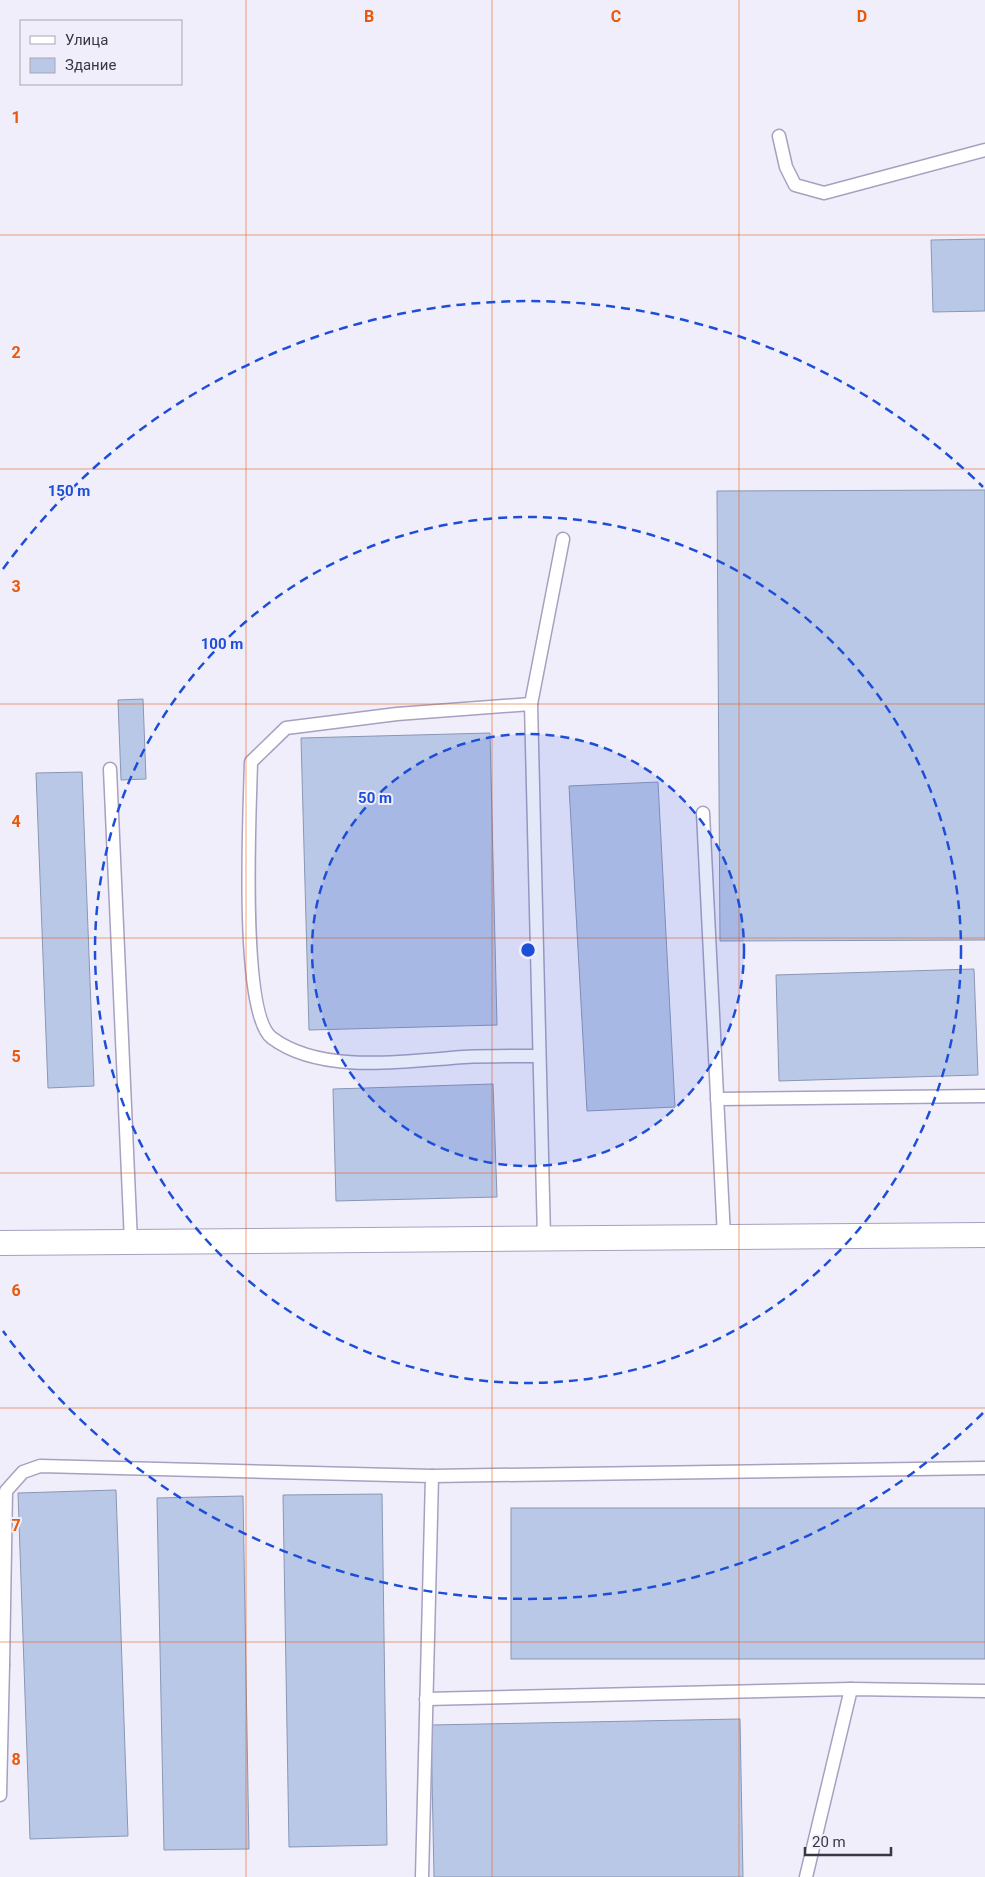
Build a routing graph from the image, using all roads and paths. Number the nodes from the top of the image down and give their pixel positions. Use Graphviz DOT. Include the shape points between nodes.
graph roads {
  1 [pos="779,136"];
  2 [pos="985,150"];
  3 [pos="563,539"];
  4 [pos="531,704"];
  5 [pos="110,769"];
  6 [pos="703,813"];
  7 [pos="540,1056"];
  8 [pos="985,1096"];
  9 [pos="717,1099"];
  10 [pos="985,1235"];
  11 [pos="724,1237"];
  12 [pos="544,1238"];
  13 [pos="131,1242"];
  14 [pos="0,1244"];
  15 [pos="985,1468"];
  16 [pos="432,1476"];
  17 [pos="2,1665"];
  18 [pos="851,1690"];
  19 [pos="985,1691"];
  20 [pos="426,1699"];
  21 [pos="0,1795"];
  22 [pos="422,1877"];
  23 [pos="806,1877"];
  1 -- 2 [label="lane" via="786,167 795,185 824,193"];
  3 -- 4 [label="lane"];
  4 -- 7 [label="lane"];
  4 -- 7 [label="lane" via="397,714 286,728 251,762 248,899 256,1007 270,1037 305,1056 364,1063"];
  5 -- 13 [label="lane"];
  6 -- 9 [label="lane"];
  7 -- 12 [label="lane"];
  8 -- 9 [label="lane"];
  9 -- 11 [label="lane"];
  10 -- 11 [label="street"];
  11 -- 12 [label="street"];
  12 -- 13 [label="street"];
  13 -- 14 [label="street"];
  15 -- 16 [label="lane"];
  16 -- 17 [label="lane" via="40,1466 22,1472 6,1491"];
  16 -- 20 [label="lane"];
  17 -- 21 [label="lane"];
  18 -- 19 [label="lane"];
  18 -- 20 [label="lane"];
  18 -- 23 [label="lane"];
  20 -- 22 [label="lane"];
}
